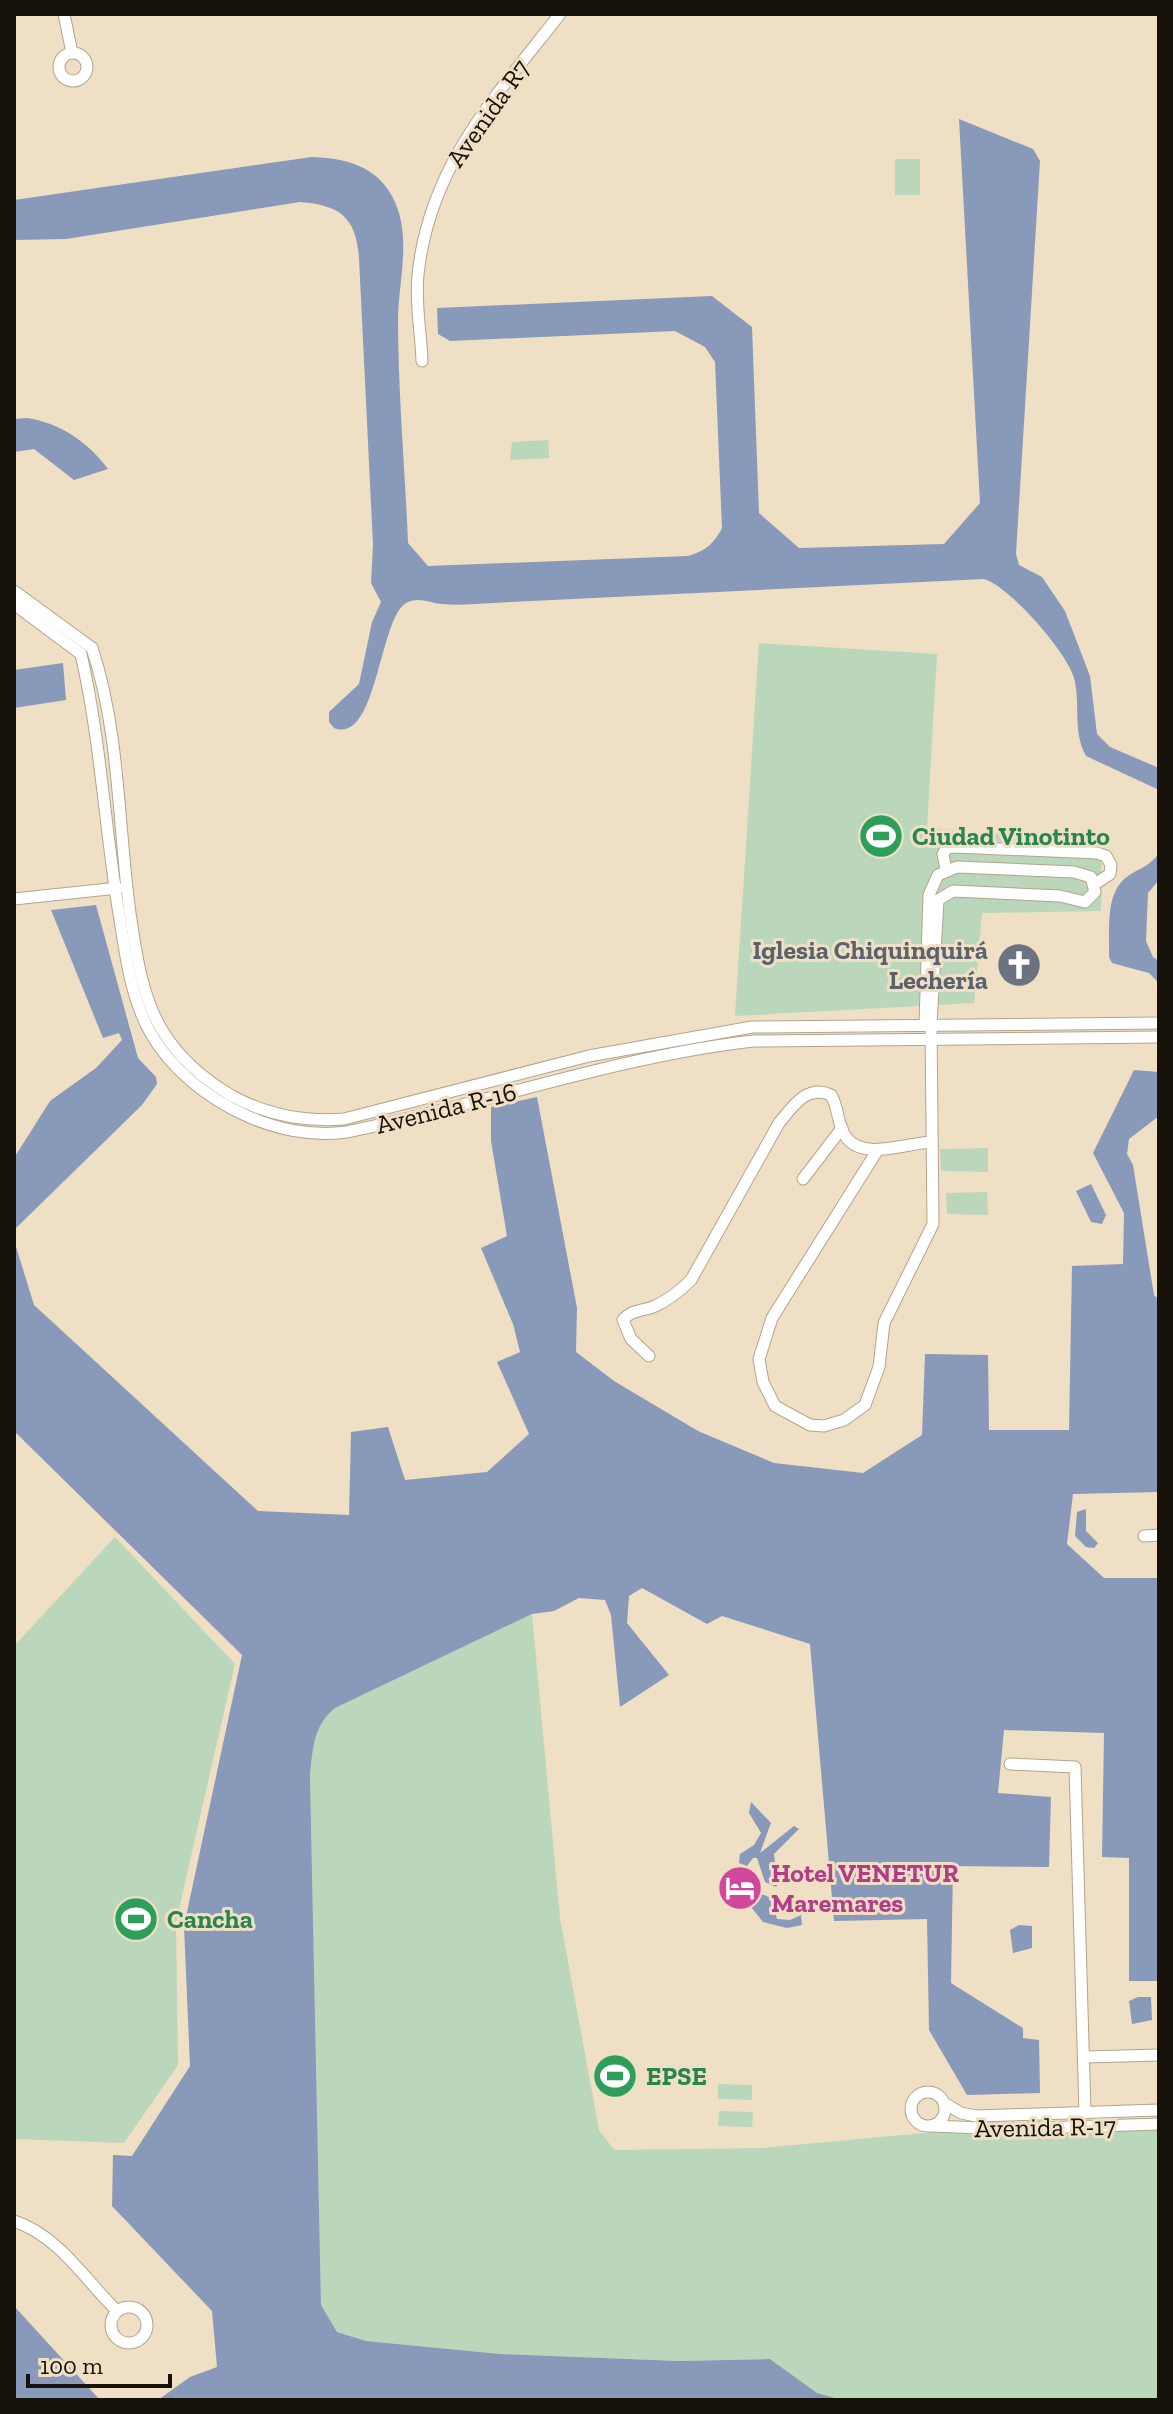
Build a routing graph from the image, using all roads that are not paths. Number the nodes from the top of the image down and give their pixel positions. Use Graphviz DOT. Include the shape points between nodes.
graph roads {
  1 [pos="64,14"];
  2 [pos="560,14"];
  3 [pos="72,53"];
  4 [pos="422,361"];
  5 [pos="14,591"];
  6 [pos="14,604"];
  7 [pos="86,651"];
  8 [pos="946,869"];
  9 [pos="1095,884"];
  10 [pos="127,887"];
  11 [pos="114,888"];
  12 [pos="14,899"];
  13 [pos="1159,1023"];
  14 [pos="995,1024"];
  15 [pos="928,1025"];
  16 [pos="1159,1037"];
  17 [pos="931,1038"];
  18 [pos="995,1038"];
  19 [pos="344,1119"];
  20 [pos="842,1128"];
  21 [pos="346,1132"];
  22 [pos="931,1142"];
  23 [pos="877,1151"];
  24 [pos="803,1179"];
  25 [pos="649,1356"];
  26 [pos="1159,1535"];
  27 [pos="1144,1536"];
  28 [pos="1010,1764"];
  29 [pos="1159,2055"];
  30 [pos="1085,2057"];
  31 [pos="944,2103"];
  32 [pos="1159,2110"];
  33 [pos="1085,2113"];
  34 [pos="976,2116"];
  35 [pos="1159,2124"];
  36 [pos="931,2126"];
  37 [pos="976,2130"];
  38 [pos="14,2221"];
  39 [pos="117,2311"];
  1 -- 3 [label="street"];
  2 -- 4 [label="street, Avenida R7" via="465,138 434,196 418,276"];
  5 -- 7 [label="street"];
  6 -- 7 [label="street"];
  7 -- 10 [label="street, Avenida R-16" via="116,784"];
  7 -- 11 [label="street, Avenida R-16"];
  8 -- 9 [label="street" via="1074,872 1091,877"];
  8 -- 9 [label="street" via="943,854 955,847 1097,853 1111,865 1110,874"];
  8 -- 15 [label="street" via="932,883 929,895"];
  9 -- 15 [label="street" via="1092,898 1078,903 1060,896 944,893 935,909"];
  10 -- 11 [label="street"];
  10 -- 19 [label="street, Avenida R-16" via="148,999 160,1027 184,1059 223,1090 264,1110 316,1120"];
  11 -- 12 [label="street"];
  11 -- 21 [label="street, Avenida R-16" via="140,1011 167,1057 223,1105 248,1117 288,1129"];
  13 -- 14 [label="street, Avenida R-16"];
  14 -- 15 [label="street, Avenida R-16"];
  14 -- 18 [label="street"];
  15 -- 17 [label="street"];
  15 -- 19 [label="street, Avenida R-16" via="784,1025 705,1033 491,1079"];
  16 -- 18 [label="street, Avenida R-16"];
  17 -- 18 [label="street, Avenida R-16"];
  17 -- 21 [label="street, Avenida R-16" via="791,1039 709,1046"];
  17 -- 22 [label="street"];
  19 -- 21 [label="street"];
  20 -- 23 [label="street" via="852,1142"];
  20 -- 24 [label="street"];
  20 -- 25 [label="street" via="831,1095 815,1091 798,1099 779,1123 691,1280 680,1292 623,1320 631,1339"];
  22 -- 23 [label="street"];
  22 -- 23 [label="street" via="933,1224 884,1323 874,1388 857,1413 824,1426 810,1425 783,1413 767,1394 759,1359 772,1318"];
  26 -- 27 [label="street"];
  28 -- 30 [label="street" via="1075,1767"];
  29 -- 30 [label="street"];
  30 -- 33 [label="street"];
  31 -- 34 [label="street, Avenida R-17"];
  31 -- 36 [label="street, Avenida R-17" via="944,2114"];
  31 -- 36 [label="street, Avenida R-17" via="929,2091 913,2100 914,2120"];
  32 -- 33 [label="street, Avenida R-17"];
  33 -- 34 [label="street, Avenida R-17"];
  34 -- 37 [label="street"];
  35 -- 37 [label="street, Avenida R-17"];
  36 -- 37 [label="street, Avenida R-17"];
  38 -- 39 [label="street" via="53,2243"];
}
